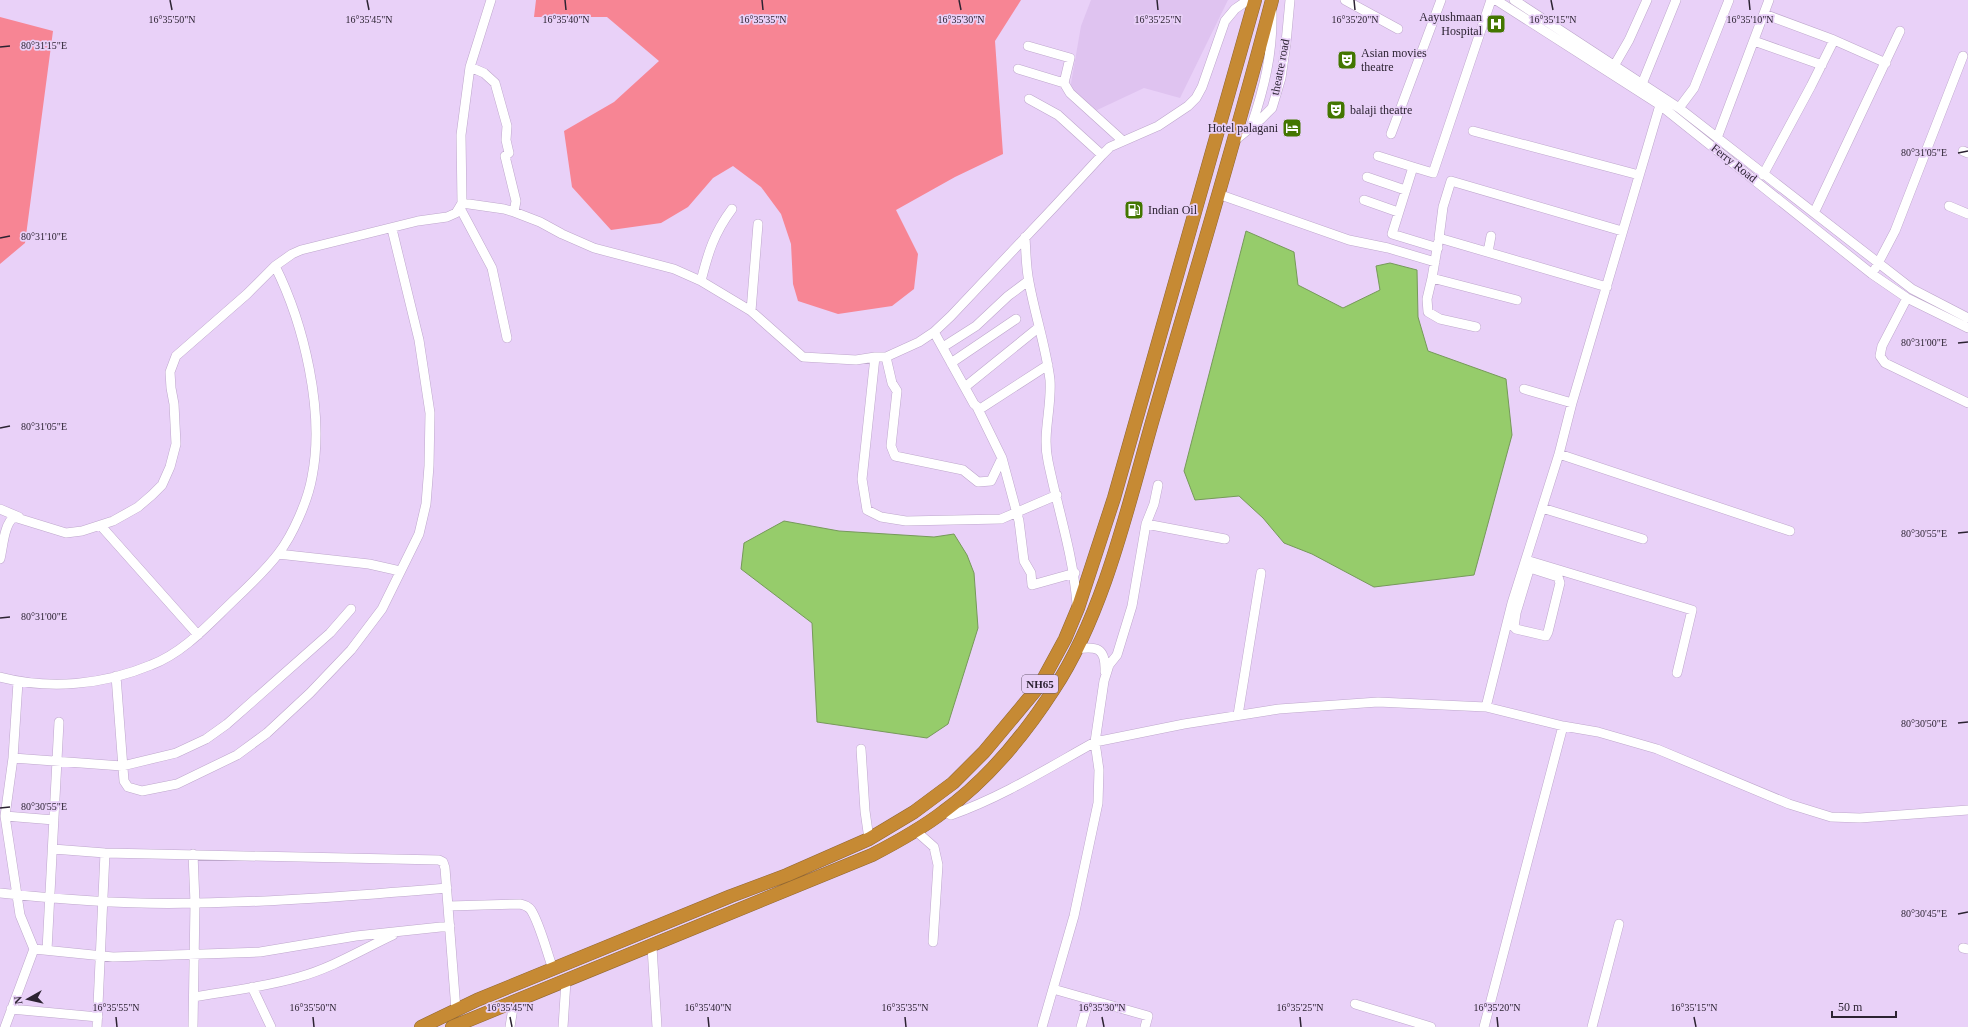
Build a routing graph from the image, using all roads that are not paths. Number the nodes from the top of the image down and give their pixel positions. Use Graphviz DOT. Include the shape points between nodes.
graph roads {
  1 [pos="491,0"];
  2 [pos="1248,0"];
  3 [pos="1255,0"];
  4 [pos="1272,0"];
  5 [pos="1290,0"];
  6 [pos="1345,0"];
  7 [pos="1442,0"];
  8 [pos="1492,0"];
  9 [pos="1496,0"];
  10 [pos="1646,0"];
  11 [pos="1676,0"];
  12 [pos="1730,0"];
  13 [pos="1769,0"];
  14 [pos="1521,2"];
  15 [pos="1764,14"];
  16 [pos="1398,30"];
  17 [pos="1900,30"];
  18 [pos="1754,40"];
  19 [pos="1834,40"];
  20 [pos="1028,46"];
  21 [pos="1963,56"];
  22 [pos="1886,63"];
  23 [pos="1822,65"];
  24 [pos="1609,66"];
  25 [pos="470,67"];
  26 [pos="1018,69"];
  27 [pos="1064,83"];
  28 [pos="1642,84"];
  29 [pos="1029,99"];
  30 [pos="1662,102"];
  31 [pos="1679,108"];
  32 [pos="1251,128"];
  33 [pos="1473,131"];
  34 [pos="1391,134"];
  35 [pos="1717,138"];
  36 [pos="1123,141"];
  37 [pos="1234,142"];
  38 [pos="1102,155"];
  39 [pos="1378,156"];
  40 [pos="1413,167"];
  41 [pos="1639,175"];
  42 [pos="1763,175"];
  43 [pos="1367,177"];
  44 [pos="1405,190"];
  45 [pos="1218,194"];
  46 [pos="1364,200"];
  47 [pos="461,206"];
  48 [pos="1949,206"];
  49 [pos="732,209"];
  50 [pos="514,212"];
  51 [pos="1398,212"];
  52 [pos="1814,214"];
  53 [pos="1968,214"];
  54 [pos="758,224"];
  55 [pos="392,229"];
  56 [pos="1622,231"];
  57 [pos="1491,236"];
  58 [pos="1025,237"];
  59 [pos="1439,238"];
  60 [pos="1438,248"];
  61 [pos="1488,252"];
  62 [pos="1435,262"];
  63 [pos="1878,264"];
  64 [pos="275,266"];
  65 [pos="1872,274"];
  66 [pos="1432,278"];
  67 [pos="701,281"];
  68 [pos="1028,281"];
  69 [pos="1607,287"];
  70 [pos="1907,298"];
  71 [pos="1517,300"];
  72 [pos="751,311"];
  73 [pos="1968,318"];
  74 [pos="1016,320"];
  75 [pos="1476,327"];
  76 [pos="1038,328"];
  77 [pos="1968,328"];
  78 [pos="934,332"];
  79 [pos="507,338"];
  80 [pos="943,347"];
  81 [pos="875,356"];
  82 [pos="886,357"];
  83 [pos="951,363"];
  84 [pos="1048,365"];
  85 [pos="965,387"];
  86 [pos="1524,389"];
  87 [pos="1572,402"];
  88 [pos="1968,403"];
  89 [pos="977,407"];
  90 [pos="1559,454"];
  91 [pos="1002,458"];
  92 [pos="1158,485"];
  93 [pos="1057,495"];
  94 [pos="1542,508"];
  95 [pos="0,509"];
  96 [pos="1016,512"];
  97 [pos="19,517"];
  98 [pos="1146,524"];
  99 [pos="100,526"];
  100 [pos="1790,531"];
  101 [pos="1225,539"];
  102 [pos="1643,539"];
  103 [pos="278,554"];
  104 [pos="0,558"];
  105 [pos="1526,560"];
  106 [pos="1540,568"];
  107 [pos="400,571"];
  108 [pos="1525,572"];
  109 [pos="1075,573"];
  110 [pos="1261,573"];
  111 [pos="1078,608"];
  112 [pos="351,609"];
  113 [pos="1513,612"];
  114 [pos="198,635"];
  115 [pos="1076,649"];
  116 [pos="1677,673"];
  117 [pos="116,676"];
  118 [pos="0,677"];
  119 [pos="1104,681"];
  120 [pos="18,682"];
  121 [pos="1486,707"];
  122 [pos="1238,715"];
  123 [pos="59,722"];
  124 [pos="1563,726"];
  125 [pos="1095,742"];
  126 [pos="861,749"];
  127 [pos="14,758"];
  128 [pos="57,761"];
  129 [pos="122,766"];
  130 [pos="1968,810"];
  131 [pos="944,811"];
  132 [pos="5,816"];
  133 [pos="54,820"];
  134 [pos="916,830"];
  135 [pos="870,839"];
  136 [pos="4,845"];
  137 [pos="53,849"];
  138 [pos="106,853"];
  139 [pos="193,854"];
  140 [pos="447,888"];
  141 [pos="0,893"];
  142 [pos="16,894"];
  143 [pos="50,898"];
  144 [pos="104,901"];
  145 [pos="195,903"];
  146 [pos="449,906"];
  147 [pos="1619,924"];
  148 [pos="450,926"];
  149 [pos="401,931"];
  150 [pos="933,942"];
  151 [pos="652,947"];
  152 [pos="34,949"];
  153 [pos="47,950"];
  154 [pos="195,954"];
  155 [pos="101,955"];
  156 [pos="552,969"];
  157 [pos="566,981"];
  158 [pos="252,987"];
  159 [pos="1054,988"];
  160 [pos="194,997"];
  161 [pos="1089,999"];
  162 [pos="514,1001"];
  163 [pos="1354,1004"];
  164 [pos="11,1009"];
  165 [pos="456,1010"];
  166 [pos="98,1017"];
  167 [pos="6,1027"];
  168 [pos="97,1027"];
  169 [pos="193,1027"];
  170 [pos="271,1027"];
  171 [pos="421,1027"];
  172 [pos="452,1027"];
  173 [pos="510,1027"];
  174 [pos="563,1027"];
  175 [pos="658,1027"];
  176 [pos="1042,1027"];
  177 [pos="1082,1027"];
  178 [pos="1145,1027"];
  179 [pos="1431,1027"];
  180 [pos="1484,1027"];
  181 [pos="1592,1027"];
  1 -- 25 [label="street"];
  2 -- 36 [label="street" via="1225,21 1196,98 1178,114 1158,126"];
  3 -- 111 [label="highway, NH65" via="1114,498"];
  4 -- 32 [label="street" via="1271,53 1262,95"];
  4 -- 37 [label="highway, NH65"];
  5 -- 32 [label="street, theatre road" via="1286,43 1279,85 1272,108"];
  6 -- 16 [label="street"];
  7 -- 34 [label="street"];
  8 -- 40 [label="street" via="1433,173"];
  9 -- 24 [label="street, Ferry Road"];
  10 -- 24 [label="street" via="1628,40"];
  11 -- 28 [label="street"];
  12 -- 31 [label="street" via="1694,88"];
  13 -- 15 [label="street"];
  14 -- 24 [label="street, Ferry Road"];
  15 -- 18 [label="street"];
  15 -- 19 [label="street"];
  17 -- 22 [label="street"];
  18 -- 23 [label="street"];
  18 -- 35 [label="street"];
  19 -- 22 [label="street"];
  19 -- 23 [label="street"];
  20 -- 27 [label="street" via="1070,58"];
  21 -- 63 [label="street" via="1895,231"];
  22 -- 52 [label="street"];
  23 -- 42 [label="street"];
  24 -- 28 [label="street, Ferry Road"];
  24 -- 30 [label="street, Ferry Road"];
  25 -- 47 [label="street" via="462,135"];
  25 -- 50 [label="street" via="484,72 495,83 507,126 506,140 509,153 505,156 516,201"];
  26 -- 27 [label="street"];
  27 -- 36 [label="street" via="1070,94"];
  28 -- 30 [label="street, Ferry Road"];
  29 -- 38 [label="street" via="1058,115"];
  30 -- 31 [label="street, Ferry Road"];
  30 -- 41 [label="street"];
  30 -- 65 [label="street, Ferry Road"];
  31 -- 35 [label="street, Ferry Road"];
  32 -- 37 [label="street, theatre road"];
  33 -- 41 [label="street"];
  35 -- 42 [label="street, Ferry Road"];
  36 -- 38 [label="street" via="1110,147"];
  37 -- 45 [label="highway, NH65"];
  38 -- 58 [label="street"];
  39 -- 40 [label="street"];
  40 -- 44 [label="street"];
  41 -- 56 [label="street"];
  42 -- 52 [label="street, Ferry Road"];
  43 -- 44 [label="street"];
  44 -- 51 [label="street"];
  45 -- 62 [label="street" via="1349,240"];
  45 -- 115 [label="highway, NH65" via="1108,572"];
  46 -- 51 [label="street"];
  47 -- 50 [label="street" via="504,208"];
  47 -- 55 [label="street" via="456,213 447,217"];
  47 -- 79 [label="street" via="492,268"];
  48 -- 53 [label="street"];
  49 -- 67 [label="street" via="719,226 708,253"];
  50 -- 67 [label="street" via="594,248 674,269"];
  51 -- 60 [label="street" via="1392,234"];
  52 -- 63 [label="street, Ferry Road"];
  54 -- 72 [label="street"];
  55 -- 64 [label="street" via="301,250"];
  55 -- 107 [label="street" via="419,340 430,413 430,466 426,504 419,534"];
  56 -- 59 [label="street" via="1451,181 1443,208"];
  56 -- 69 [label="street"];
  57 -- 61 [label="street"];
  58 -- 68 [label="street"];
  58 -- 78 [label="street"];
  59 -- 60 [label="street"];
  59 -- 61 [label="street"];
  60 -- 62 [label="street"];
  61 -- 69 [label="street"];
  62 -- 66 [label="street"];
  63 -- 65 [label="street"];
  63 -- 73 [label="street, Ferry Road" via="1912,289"];
  64 -- 99 [label="street" via="176,356 170,372 170,388 174,404 176,444 162,485 138,506"];
  64 -- 103 [label="street" via="289,293 301,331 314,399 316,442 312,477 303,505"];
  65 -- 70 [label="street, Ferry Road"];
  66 -- 71 [label="street"];
  66 -- 75 [label="street" via="1427,300 1428,312 1440,319"];
  67 -- 72 [label="street"];
  68 -- 76 [label="street"];
  68 -- 80 [label="street" via="976,326"];
  69 -- 87 [label="street"];
  70 -- 77 [label="street, Ferry Road"];
  70 -- 88 [label="street" via="1882,346 1880,356 1886,363"];
  72 -- 81 [label="street" via="803,357 856,360"];
  74 -- 83 [label="street"];
  76 -- 84 [label="street"];
  76 -- 85 [label="street"];
  78 -- 80 [label="street"];
  78 -- 82 [label="street"];
  80 -- 83 [label="street"];
  81 -- 82 [label="street"];
  81 -- 96 [label="street" via="862,479 867,510 881,517 906,521 1001,519"];
  82 -- 91 [label="street" via="892,383 897,391 891,446 895,456 963,470 978,482 992,481"];
  83 -- 85 [label="street"];
  84 -- 89 [label="street" via="984,407"];
  84 -- 93 [label="street" via="1050,395 1046,437 1048,460"];
  85 -- 89 [label="street"];
  86 -- 87 [label="street"];
  87 -- 90 [label="street"];
  89 -- 91 [label="street"];
  90 -- 94 [label="street"];
  90 -- 100 [label="street"];
  91 -- 96 [label="street"];
  92 -- 98 [label="street"];
  93 -- 96 [label="street"];
  93 -- 109 [label="street"];
  94 -- 102 [label="street"];
  94 -- 105 [label="street"];
  95 -- 97 [label="street"];
  96 -- 109 [label="street" via="1024,561 1031,573 1032,585"];
  97 -- 99 [label="street" via="66,533"];
  97 -- 104 [label="street" via="10,519"];
  98 -- 101 [label="street"];
  98 -- 119 [label="street" via="1132,606 1117,655 1109,665"];
  99 -- 114 [label="street"];
  103 -- 107 [label="street" via="369,564"];
  103 -- 114 [label="street"];
  105 -- 106 [label="street"];
  105 -- 108 [label="street"];
  106 -- 108 [label="street"];
  106 -- 113 [label="street" via="1560,580 1547,634 1543,637 1516,629"];
  106 -- 116 [label="street" via="1692,610"];
  107 -- 129 [label="street" via="382,609 351,650 310,693 272,728 237,755 176,784 142,791 128,787 124,781"];
  108 -- 113 [label="street"];
  109 -- 111 [label="street"];
  110 -- 122 [label="street"];
  111 -- 135 [label="highway, NH65" via="1065,639 1040,684 984,752 953,783 914,812"];
  112 -- 129 [label="street" via="330,633 227,724 206,739 176,753"];
  113 -- 121 [label="street"];
  114 -- 117 [label="street" via="152,665"];
  115 -- 119 [label="street" via="1091,647 1103,654"];
  115 -- 131 [label="highway, NH65" via="1055,688 1021,734 996,764"];
  117 -- 120 [label="street" via="60,685"];
  117 -- 129 [label="street"];
  118 -- 120 [label="street"];
  119 -- 125 [label="street"];
  120 -- 127 [label="street"];
  121 -- 122 [label="street" via="1378,702 1279,709"];
  121 -- 124 [label="street"];
  122 -- 125 [label="street"];
  123 -- 128 [label="street"];
  124 -- 130 [label="street" via="1598,732 1657,749 1789,804 1831,817 1860,818"];
  124 -- 180 [label="street"];
  125 -- 131 [label="street" via="971,808 951,815"];
  125 -- 159 [label="street" via="1099,770 1098,803 1074,916"];
  126 -- 135 [label="street" via="865,811"];
  127 -- 128 [label="street"];
  127 -- 132 [label="street"];
  128 -- 129 [label="street"];
  128 -- 133 [label="street"];
  131 -- 134 [label="highway, NH65"];
  132 -- 133 [label="street"];
  132 -- 136 [label="street"];
  133 -- 137 [label="street"];
  134 -- 150 [label="street" via="934,847 938,865"];
  134 -- 151 [label="highway, NH65" via="872,855"];
  135 -- 156 [label="highway, NH65"];
  136 -- 142 [label="street"];
  137 -- 138 [label="street"];
  137 -- 143 [label="street"];
  138 -- 139 [label="street"];
  138 -- 144 [label="street"];
  139 -- 140 [label="street" via="438,860 443,862 445,868"];
  139 -- 145 [label="street"];
  140 -- 145 [label="street" via="272,901"];
  140 -- 146 [label="street"];
  141 -- 142 [label="street"];
  142 -- 143 [label="street"];
  142 -- 152 [label="street" via="20,915"];
  143 -- 144 [label="street"];
  143 -- 153 [label="street"];
  144 -- 145 [label="street"];
  144 -- 155 [label="street"];
  145 -- 154 [label="street"];
  146 -- 148 [label="street"];
  146 -- 156 [label="street" via="526,906 535,920"];
  147 -- 181 [label="street"];
  148 -- 149 [label="street"];
  148 -- 165 [label="street"];
  149 -- 154 [label="street" via="260,952"];
  149 -- 158 [label="street" via="314,972"];
  151 -- 157 [label="highway, NH65"];
  151 -- 175 [label="street"];
  152 -- 153 [label="street"];
  152 -- 164 [label="street"];
  153 -- 155 [label="street"];
  154 -- 155 [label="street" via="113,957"];
  154 -- 160 [label="street"];
  155 -- 166 [label="street"];
  156 -- 165 [label="highway, NH65"];
  157 -- 162 [label="highway, NH65"];
  157 -- 174 [label="street"];
  158 -- 160 [label="street"];
  158 -- 170 [label="street"];
  159 -- 161 [label="street"];
  159 -- 176 [label="street"];
  160 -- 169 [label="street"];
  161 -- 177 [label="street"];
  161 -- 178 [label="street" via="1148,1016"];
  162 -- 172 [label="highway, NH65"];
  162 -- 173 [label="street"];
  163 -- 179 [label="street"];
  164 -- 166 [label="street"];
  164 -- 167 [label="street"];
  165 -- 171 [label="highway, NH65"];
  166 -- 168 [label="street"];
}
